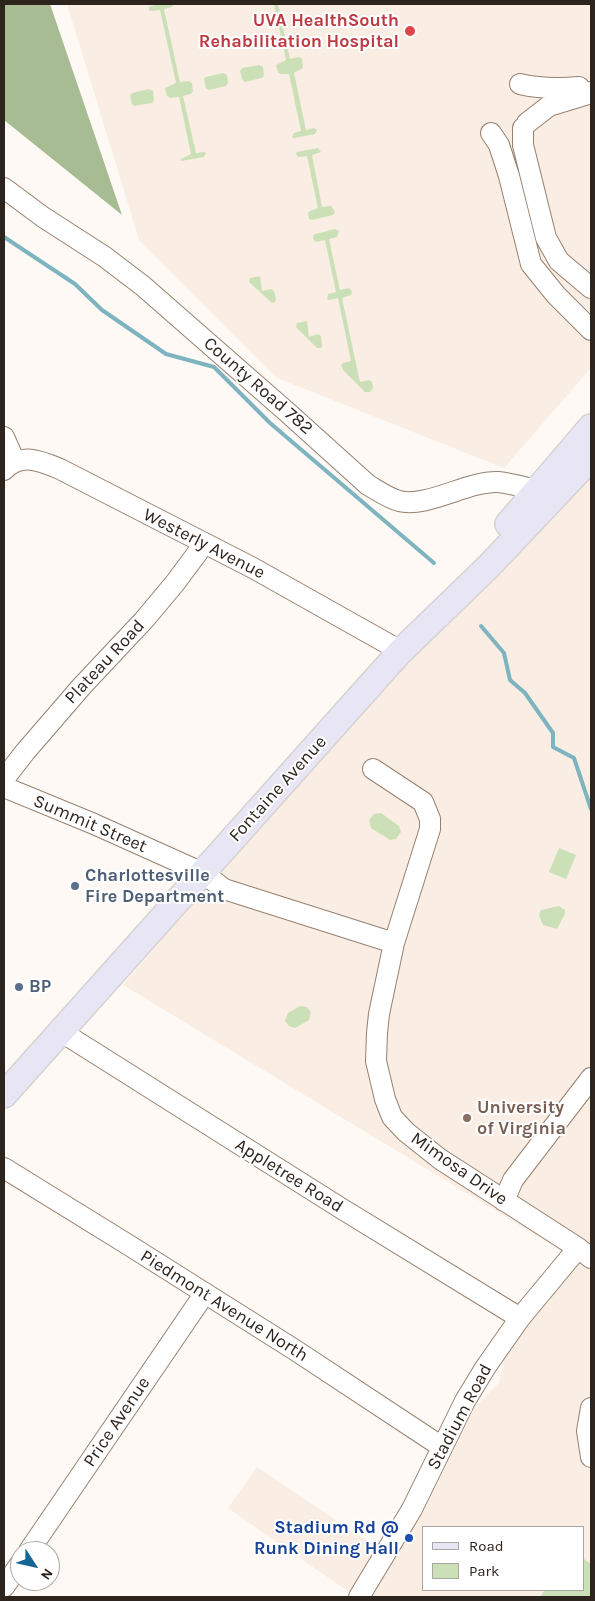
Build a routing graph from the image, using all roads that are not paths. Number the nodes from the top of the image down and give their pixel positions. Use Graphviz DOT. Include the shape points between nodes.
graph roads {
  1 [pos="520,84"];
  2 [pos="591,87"];
  3 [pos="591,92"];
  4 [pos="491,133"];
  5 [pos="4,188"];
  6 [pos="591,288"];
  7 [pos="591,330"];
  8 [pos="591,427"];
  9 [pos="4,437"];
  10 [pos="591,458"];
  11 [pos="9,466"];
  12 [pos="536,490"];
  13 [pos="204,544"];
  14 [pos="406,646"];
  15 [pos="373,769"];
  16 [pos="4,779"];
  17 [pos="4,787"];
  18 [pos="203,873"];
  19 [pos="394,943"];
  20 [pos="60,1031"];
  21 [pos="591,1078"];
  22 [pos="4,1095"];
  23 [pos="4,1168"];
  24 [pos="504,1201"];
  25 [pos="585,1253"];
  26 [pos="204,1293"];
  27 [pos="520,1318"];
  28 [pos="591,1408"];
  29 [pos="442,1447"];
  30 [pos="591,1457"];
  31 [pos="36,1541"];
  32 [pos="359,1597"];
  1 -- 2 [label="street" via="562,90"];
  3 -- 6 [label="street" via="549,106 525,126 523,145 546,238 559,261"];
  4 -- 7 [label="street" via="499,145 509,176 531,264"];
  5 -- 12 [label="street, County Road 782" via="143,286 381,492 398,501 415,502 498,482"];
  8 -- 12 [label="main road, Fontaine Avenue"];
  9 -- 11 [label="street"];
  10 -- 14 [label="main road, Fontaine Avenue" via="489,566"];
  11 -- 13 [label="street, Westerly Avenue" via="26,459 36,459"];
  12 -- 14 [label="main road, Fontaine Avenue"];
  13 -- 14 [label="street, Westerly Avenue" via="390,644"];
  13 -- 16 [label="street, Plateau Road" via="144,620 82,686"];
  14 -- 18 [label="main road, Fontaine Avenue"];
  15 -- 19 [label="street, Mimosa Drive" via="423,802 430,819 430,829"];
  17 -- 18 [label="street, Summit Street"];
  18 -- 19 [label="street" via="224,889"];
  18 -- 20 [label="main road, Fontaine Avenue"];
  19 -- 24 [label="street, Mimosa Drive" via="377,1033 376,1061 384,1099 392,1117 406,1132 440,1159"];
  20 -- 22 [label="main road, Fontaine Avenue"];
  20 -- 27 [label="street, Appletree Road"];
  21 -- 24 [label="street" via="513,1180"];
  23 -- 26 [label="street, Piedmont Avenue North"];
  24 -- 25 [label="street, Mimosa Drive"];
  25 -- 27 [label="street, Stadium Road"];
  26 -- 29 [label="street, Piedmont Avenue North"];
  26 -- 31 [label="street, Price Avenue"];
  27 -- 29 [label="street, Stadium Road" via="465,1401"];
  28 -- 30 [label="street" via="587,1431"];
  29 -- 32 [label="street, Stadium Road" via="412,1509"];
}
